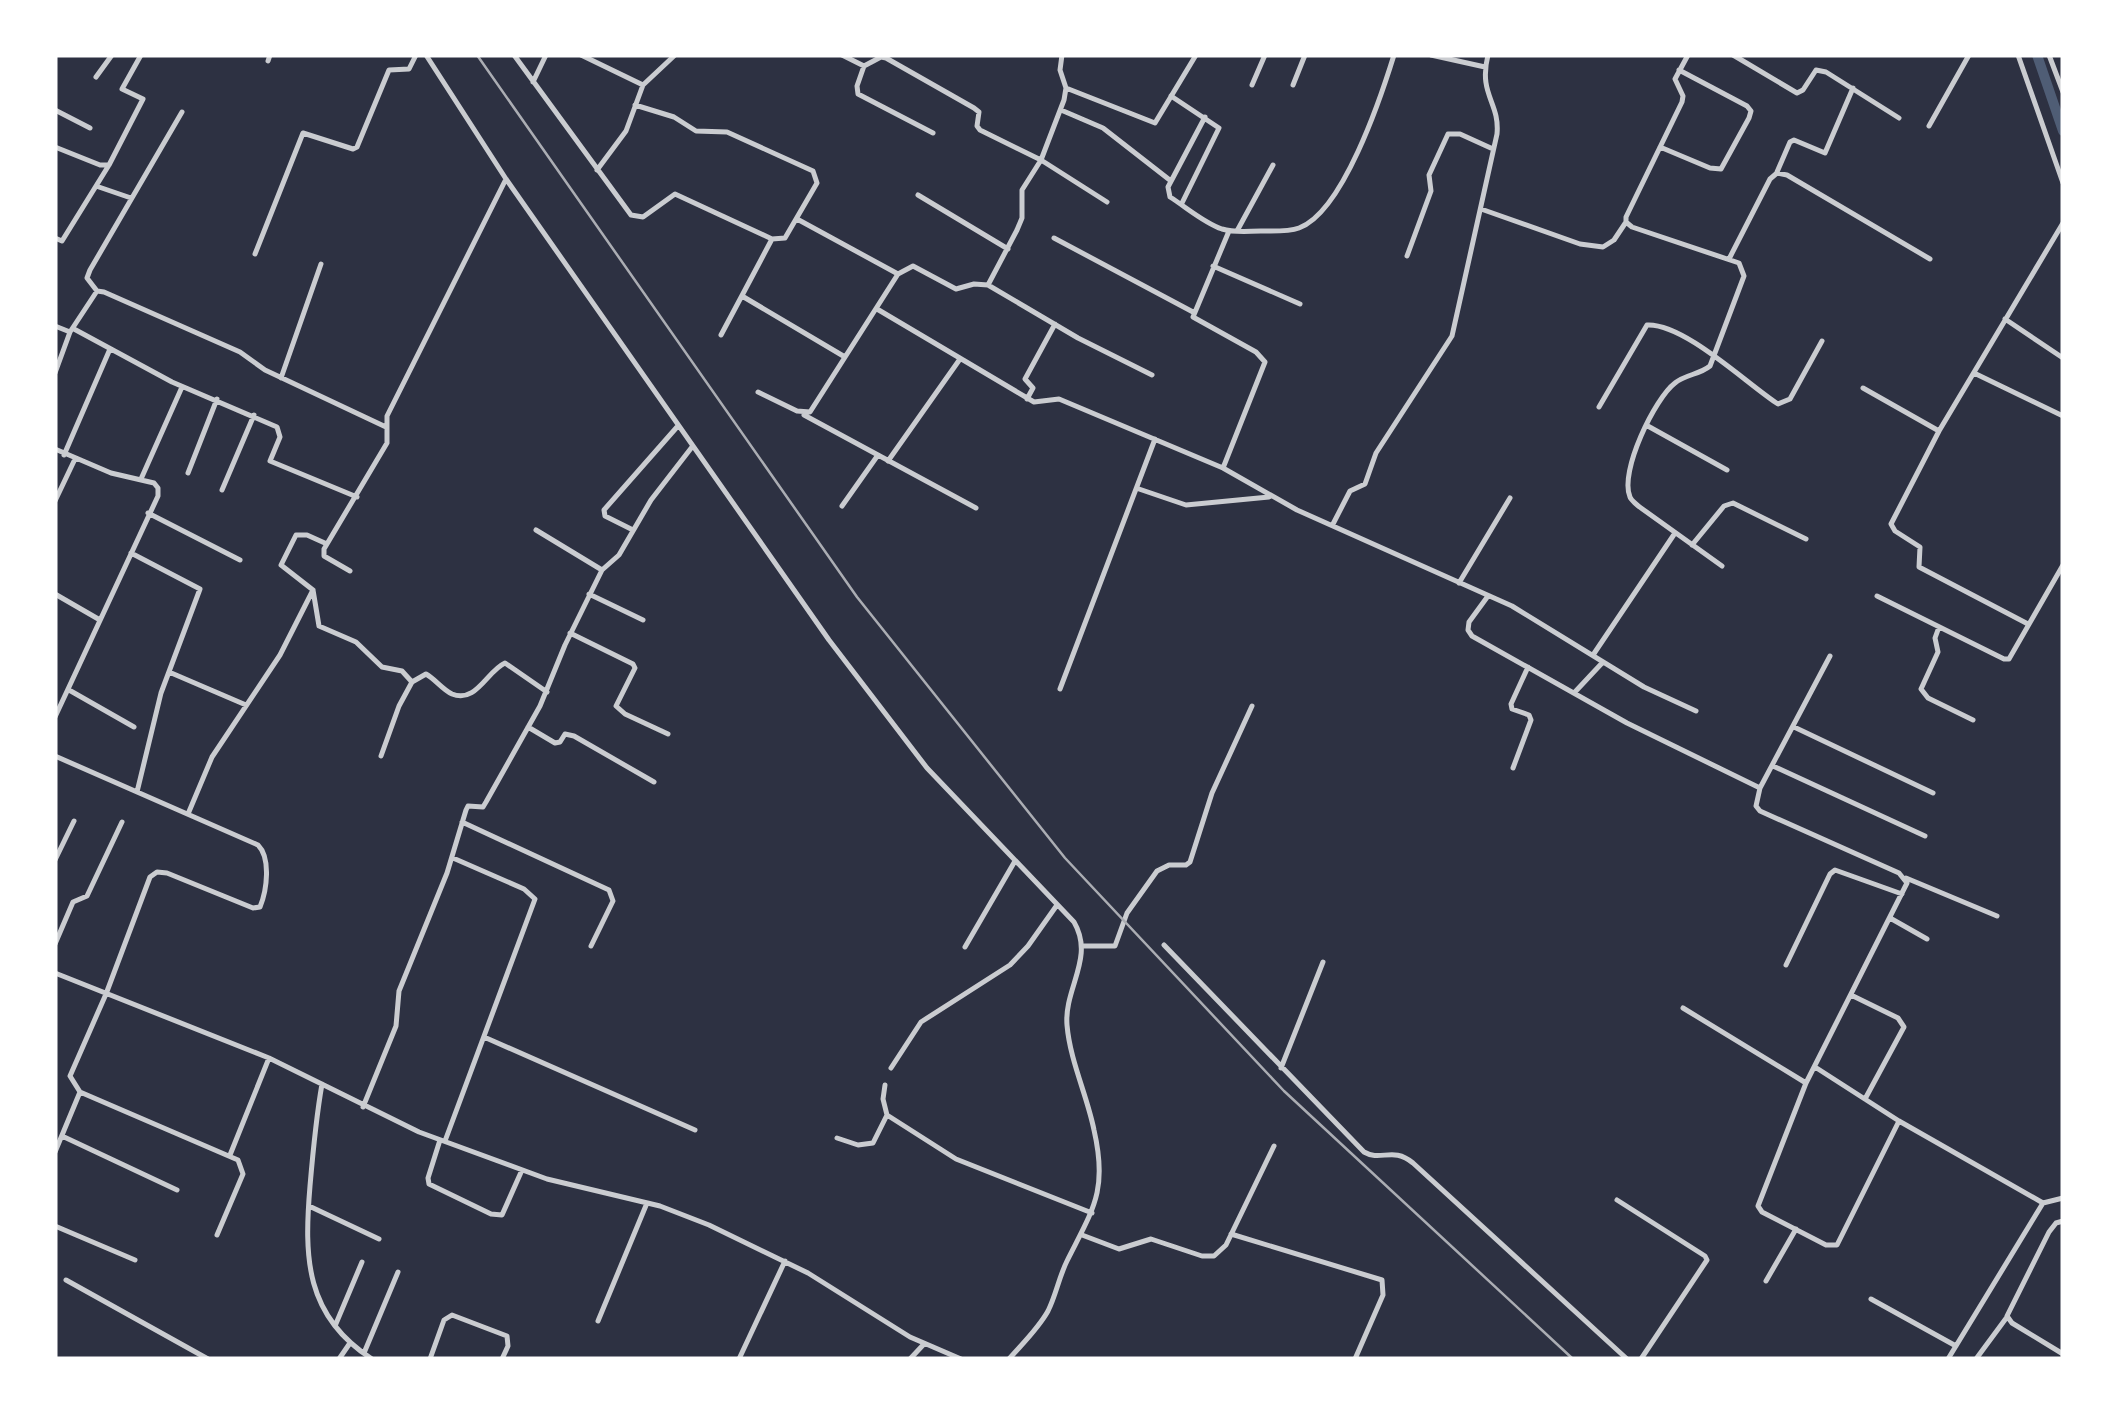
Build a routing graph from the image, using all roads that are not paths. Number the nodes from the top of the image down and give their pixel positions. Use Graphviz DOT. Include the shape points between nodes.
graph roads {
  1 [pos="112,55"];
  2 [pos="141,55"];
  3 [pos="416,55"];
  4 [pos="426,55"];
  5 [pos="514,55"];
  6 [pos="546,55"];
  7 [pos="580,55"];
  8 [pos="676,55"];
  9 [pos="842,55"];
  10 [pos="1062,55"];
  11 [pos="1196,55"];
  12 [pos="1266,55"];
  13 [pos="1305,55"];
  14 [pos="1394,55"];
  15 [pos="1430,55"];
  16 [pos="1488,55"];
  17 [pos="1688,55"];
  18 [pos="1733,55"];
  19 [pos="1969,55"];
  20 [pos="2018,55"];
  21 [pos="2050,55"];
  22 [pos="851,57"];
  23 [pos="864,66"];
  24 [pos="1485,67"];
  25 [pos="1680,70"];
  26 [pos="96,77"];
  27 [pos="533,82"];
  28 [pos="1293,85"];
  29 [pos="643,86"];
  30 [pos="1252,86"];
  31 [pos="1066,88"];
  32 [pos="1853,88"];
  33 [pos="2063,92"];
  34 [pos="1171,96"];
  35 [pos="635,105"];
  36 [pos="55,110"];
  37 [pos="1061,110"];
  38 [pos="182,112"];
  39 [pos="1205,117"];
  40 [pos="1900,118"];
  41 [pos="1929,126"];
  42 [pos="90,128"];
  43 [pos="934,133"];
  44 [pos="1660,146"];
  45 [pos="55,147"];
  46 [pos="1494,150"];
  47 [pos="1041,160"];
  48 [pos="109,165"];
  49 [pos="1273,165"];
  50 [pos="597,170"];
  51 [pos="1777,173"];
  52 [pos="506,178"];
  53 [pos="1171,182"];
  54 [pos="2063,183"];
  55 [pos="96,186"];
  56 [pos="918,195"];
  57 [pos="132,198"];
  58 [pos="1108,202"];
  59 [pos="1182,204"];
  60 [pos="1480,209"];
  61 [pos="796,219"];
  62 [pos="1626,222"];
  63 [pos="2063,223"];
  64 [pos="1228,231"];
  65 [pos="1237,231"];
  66 [pos="55,238"];
  67 [pos="1054,238"];
  68 [pos="772,239"];
  69 [pos="1008,248"];
  70 [pos="255,254"];
  71 [pos="1407,256"];
  72 [pos="1730,258"];
  73 [pos="1930,259"];
  74 [pos="321,264"];
  75 [pos="1213,266"];
  76 [pos="898,274"];
  77 [pos="988,285"];
  78 [pos="97,290"];
  79 [pos="742,296"];
  80 [pos="1300,304"];
  81 [pos="876,309"];
  82 [pos="1193,312"];
  83 [pos="2005,319"];
  84 [pos="1055,324"];
  85 [pos="55,326"];
  86 [pos="72,330"];
  87 [pos="721,336"];
  88 [pos="1822,341"];
  89 [pos="110,349"];
  90 [pos="1715,355"];
  91 [pos="845,357"];
  92 [pos="2063,358"];
  93 [pos="960,359"];
  94 [pos="55,372"];
  95 [pos="1974,373"];
  96 [pos="1152,375"];
  97 [pos="281,378"];
  98 [pos="182,387"];
  99 [pos="1863,388"];
  100 [pos="758,392"];
  101 [pos="1027,398"];
  102 [pos="217,399"];
  103 [pos="1598,407"];
  104 [pos="797,412"];
  105 [pos="254,415"];
  106 [pos="2063,416"];
  107 [pos="1646,426"];
  108 [pos="677,427"];
  109 [pos="386,428"];
  110 [pos="1940,431"];
  111 [pos="1156,440"];
  112 [pos="692,448"];
  113 [pos="55,450"];
  114 [pos="64,454"];
  115 [pos="878,455"];
  116 [pos="75,459"];
  117 [pos="888,461"];
  118 [pos="1223,468"];
  119 [pos="1726,470"];
  120 [pos="188,473"];
  121 [pos="141,479"];
  122 [pos="1138,488"];
  123 [pos="222,490"];
  124 [pos="356,496"];
  125 [pos="1272,496"];
  126 [pos="1510,498"];
  127 [pos="55,501"];
  128 [pos="842,506"];
  129 [pos="976,508"];
  130 [pos="148,513"];
  131 [pos="1332,525"];
  132 [pos="536,530"];
  133 [pos="633,530"];
  134 [pos="1675,533"];
  135 [pos="1806,539"];
  136 [pos="327,544"];
  137 [pos="1692,544"];
  138 [pos="130,553"];
  139 [pos="240,560"];
  140 [pos="2063,564"];
  141 [pos="1722,566"];
  142 [pos="602,570"];
  143 [pos="350,571"];
  144 [pos="1459,582"];
  145 [pos="313,590"];
  146 [pos="55,594"];
  147 [pos="589,594"];
  148 [pos="1488,596"];
  149 [pos="1877,596"];
  150 [pos="643,620"];
  151 [pos="101,621"];
  152 [pos="2028,624"];
  153 [pos="1939,627"];
  154 [pos="570,633"];
  155 [pos="1593,654"];
  156 [pos="1830,656"];
  157 [pos="1604,662"];
  158 [pos="1528,667"];
  159 [pos="168,672"];
  160 [pos="412,682"];
  161 [pos="69,690"];
  162 [pos="1060,690"];
  163 [pos="547,692"];
  164 [pos="1574,693"];
  165 [pos="246,705"];
  166 [pos="1252,706"];
  167 [pos="1696,711"];
  168 [pos="55,717"];
  169 [pos="1973,720"];
  170 [pos="1794,727"];
  171 [pos="134,728"];
  172 [pos="528,728"];
  173 [pos="668,734"];
  174 [pos="55,756"];
  175 [pos="381,756"];
  176 [pos="1773,766"];
  177 [pos="1513,768"];
  178 [pos="654,782"];
  179 [pos="1760,788"];
  180 [pos="136,793"];
  181 [pos="1933,793"];
  182 [pos="187,815"];
  183 [pos="74,821"];
  184 [pos="122,822"];
  185 [pos="462,822"];
  186 [pos="1925,836"];
  187 [pos="453,858"];
  188 [pos="55,860"];
  189 [pos="1015,861"];
  190 [pos="1906,878"];
  191 [pos="1902,894"];
  192 [pos="1056,904"];
  193 [pos="1997,916"];
  194 [pos="1890,918"];
  195 [pos="1927,939"];
  196 [pos="55,944"];
  197 [pos="1164,945"];
  198 [pos="591,946"];
  199 [pos="1083,946"];
  200 [pos="965,947"];
  201 [pos="1323,962"];
  202 [pos="1786,965"];
  203 [pos="55,973"];
  204 [pos="106,994"];
  205 [pos="1851,995"];
  206 [pos="1683,1008"];
  207 [pos="484,1036"];
  208 [pos="269,1058"];
  209 [pos="1815,1066"];
  210 [pos="891,1068"];
  211 [pos="1281,1068"];
  212 [pos="1806,1083"];
  213 [pos="322,1084"];
  214 [pos="885,1085"];
  215 [pos="80,1092"];
  216 [pos="1865,1099"];
  217 [pos="364,1107"];
  218 [pos="887,1115"];
  219 [pos="1899,1121"];
  220 [pos="695,1130"];
  221 [pos="62,1136"];
  222 [pos="837,1138"];
  223 [pos="442,1140"];
  224 [pos="1274,1146"];
  225 [pos="55,1152"];
  226 [pos="230,1155"];
  227 [pos="522,1170"];
  228 [pos="177,1190"];
  229 [pos="2063,1198"];
  230 [pos="1618,1200"];
  231 [pos="647,1203"];
  232 [pos="2043,1204"];
  233 [pos="308,1206"];
  234 [pos="1092,1212"];
  235 [pos="2063,1221"];
  236 [pos="55,1226"];
  237 [pos="1796,1229"];
  238 [pos="1232,1234"];
  239 [pos="217,1235"];
  240 [pos="1082,1235"];
  241 [pos="378,1239"];
  242 [pos="136,1260"];
  243 [pos="785,1261"];
  244 [pos="362,1262"];
  245 [pos="398,1272"];
  246 [pos="66,1280"];
  247 [pos="1766,1281"];
  248 [pos="1871,1299"];
  249 [pos="2007,1316"];
  250 [pos="598,1321"];
  251 [pos="335,1326"];
  252 [pos="350,1343"];
  253 [pos="924,1344"];
  254 [pos="1956,1346"];
  255 [pos="364,1354"];
  256 [pos="2063,1354"];
  257 [pos="208,1359"];
  258 [pos="339,1359"];
  259 [pos="372,1359"];
  260 [pos="430,1359"];
  261 [pos="502,1359"];
  262 [pos="739,1359"];
  263 [pos="910,1359"];
  264 [pos="961,1359"];
  265 [pos="1009,1359"];
  266 [pos="1354,1359"];
  267 [pos="1627,1359"];
  268 [pos="1640,1359"];
  269 [pos="1948,1359"];
  270 [pos="1976,1359"];
  1 -- 26 [label="street"];
  2 -- 48 [label="street" via="122,89 142,99"];
  3 -- 70 [label="street" via="410,69 388,70 358,147 303,133"];
  4 -- 52 [label="street"];
  5 -- 27 [label="street"];
  6 -- 27 [label="street"];
  7 -- 29 [label="street"];
  8 -- 29 [label="street"];
  9 -- 22 [label="street"];
  10 -- 31 [label="street"];
  11 -- 34 [label="street"];
  12 -- 30 [label="street"];
  13 -- 28 [label="street"];
  14 -- 65 [label="street" via="1368,132 1319,214 1300,228"];
  15 -- 24 [label="street"];
  16 -- 24 [label="street"];
  17 -- 25 [label="street"];
  18 -- 32 [label="street" via="1794,92 1816,70"];
  19 -- 41 [label="street"];
  20 -- 54 [label="street"];
  21 -- 33 [label="street"];
  22 -- 23 [label="street"];
  23 -- 43 [label="street" via="858,94"];
  23 -- 47 [label="street" via="886,58 974,108 980,130"];
  24 -- 46 [label="street" via="1498,123"];
  25 -- 44 [label="street" via="1675,85 1682,102"];
  25 -- 44 [label="street" via="1747,106 1749,118 1721,169"];
  27 -- 50 [label="street"];
  29 -- 35 [label="street"];
  31 -- 34 [label="street" via="1155,123"];
  31 -- 37 [label="street"];
  32 -- 40 [label="street"];
  32 -- 51 [label="street" via="1829,147 1818,152 1794,140"];
  34 -- 39 [label="street"];
  35 -- 50 [label="street" via="626,131"];
  35 -- 61 [label="street" via="696,131 720,130 814,171 817,183"];
  36 -- 42 [label="street"];
  37 -- 47 [label="street"];
  37 -- 53 [label="street" via="1103,128"];
  38 -- 57 [label="street"];
  39 -- 53 [label="street"];
  39 -- 59 [label="street" via="1218,132"];
  44 -- 62 [label="street"];
  45 -- 48 [label="street"];
  46 -- 60 [label="street"];
  46 -- 71 [label="street" via="1448,134 1429,174 1431,192"];
  47 -- 58 [label="street"];
  47 -- 69 [label="street" via="1022,190 1022,218"];
  48 -- 55 [label="street"];
  49 -- 65 [label="street"];
  50 -- 68 [label="street" via="637,218 675,194"];
  51 -- 72 [label="street"];
  51 -- 73 [label="street"];
  52 -- 108 [label="street"];
  52 -- 109 [label="street"];
  53 -- 59 [label="street" via="1168,192"];
  55 -- 57 [label="street"];
  55 -- 66 [label="street" via="62,241"];
  56 -- 69 [label="street"];
  57 -- 78 [label="street" via="90,270 88,282"];
  59 -- 64 [label="street"];
  60 -- 62 [label="street" via="1603,247"];
  60 -- 131 [label="street" via="1452,336 1376,452 1365,484 1350,491"];
  61 -- 68 [label="street" via="785,238"];
  61 -- 76 [label="street"];
  62 -- 72 [label="street"];
  63 -- 83 [label="street"];
  64 -- 65 [label="street"];
  64 -- 75 [label="street"];
  67 -- 82 [label="street"];
  68 -- 79 [label="street"];
  69 -- 77 [label="street"];
  72 -- 90 [label="street" via="1744,276"];
  74 -- 97 [label="street"];
  75 -- 80 [label="street"];
  75 -- 82 [label="street"];
  76 -- 77 [label="street" via="913,266 956,289"];
  76 -- 81 [label="street"];
  77 -- 84 [label="street"];
  78 -- 86 [label="street"];
  78 -- 97 [label="street" via="240,352"];
  79 -- 87 [label="street"];
  79 -- 91 [label="street"];
  81 -- 91 [label="street"];
  81 -- 93 [label="street"];
  82 -- 118 [label="street" via="1198,322 1265,362"];
  83 -- 92 [label="street"];
  83 -- 95 [label="street"];
  84 -- 96 [label="street"];
  84 -- 101 [label="street" via="1026,379 1033,388"];
  85 -- 86 [label="street"];
  86 -- 89 [label="street"];
  86 -- 94 [label="street"];
  88 -- 90 [label="street" via="1784,404"];
  89 -- 98 [label="street"];
  89 -- 114 [label="street"];
  90 -- 103 [label="street" via="1647,325"];
  90 -- 107 [label="street" via="1702,373 1672,384"];
  91 -- 104 [label="street" via="814,406"];
  93 -- 101 [label="street"];
  93 -- 117 [label="street"];
  95 -- 106 [label="street"];
  95 -- 110 [label="street"];
  97 -- 109 [label="street"];
  98 -- 102 [label="street"];
  98 -- 121 [label="street"];
  99 -- 110 [label="street"];
  100 -- 104 [label="street"];
  101 -- 111 [label="street" via="1059,400"];
  102 -- 105 [label="street"];
  102 -- 120 [label="street"];
  104 -- 115 [label="street"];
  105 -- 123 [label="street"];
  105 -- 124 [label="street" via="281,432 270,456 274,464"];
  107 -- 119 [label="street"];
  107 -- 134 [label="street" via="1630,498"];
  108 -- 112 [label="street"];
  108 -- 133 [label="street" via="604,510"];
  109 -- 124 [label="street" via="387,443"];
  110 -- 152 [label="street" via="1892,528 1920,547 1919,567"];
  111 -- 118 [label="street"];
  111 -- 122 [label="street"];
  112 -- 133 [label="street"];
  112 -- 189 [label="street" via="927,768"];
  113 -- 114 [label="street"];
  114 -- 116 [label="street"];
  115 -- 117 [label="street"];
  115 -- 128 [label="street"];
  116 -- 121 [label="street"];
  116 -- 127 [label="street"];
  117 -- 129 [label="street"];
  118 -- 125 [label="street"];
  121 -- 130 [label="street" via="158,488"];
  122 -- 125 [label="street" via="1186,505"];
  122 -- 162 [label="street"];
  124 -- 136 [label="street"];
  125 -- 131 [label="street"];
  126 -- 144 [label="street"];
  130 -- 138 [label="street"];
  130 -- 139 [label="street"];
  131 -- 144 [label="street"];
  132 -- 142 [label="street"];
  133 -- 142 [label="street"];
  134 -- 137 [label="street"];
  134 -- 155 [label="street"];
  135 -- 137 [label="street" via="1734,503"];
  136 -- 143 [label="street" via="324,556"];
  136 -- 145 [label="street" via="296,535 282,560 282,568"];
  137 -- 141 [label="street"];
  138 -- 151 [label="street"];
  138 -- 159 [label="street" via="200,589"];
  140 -- 152 [label="street"];
  142 -- 147 [label="street"];
  144 -- 148 [label="street"];
  145 -- 160 [label="street" via="319,626 356,642 382,667 402,671"];
  145 -- 165 [label="street"];
  146 -- 151 [label="street"];
  147 -- 150 [label="street"];
  147 -- 154 [label="street"];
  148 -- 155 [label="street"];
  148 -- 158 [label="street" via="1468,630"];
  149 -- 153 [label="street"];
  151 -- 161 [label="street"];
  152 -- 153 [label="street" via="2013,655 2004,659"];
  153 -- 169 [label="street" via="1938,652 1921,690"];
  154 -- 163 [label="street"];
  154 -- 173 [label="street" via="634,664 616,706"];
  155 -- 157 [label="street"];
  156 -- 170 [label="street"];
  157 -- 164 [label="street"];
  157 -- 167 [label="street"];
  158 -- 164 [label="street"];
  158 -- 177 [label="street" via="1511,704 1532,720"];
  159 -- 165 [label="street"];
  159 -- 180 [label="street"];
  160 -- 163 [label="street" via="426,674 462,696 505,663"];
  160 -- 175 [label="street"];
  161 -- 168 [label="street"];
  161 -- 171 [label="street"];
  163 -- 172 [label="street"];
  164 -- 179 [label="street"];
  165 -- 182 [label="street" via="212,757"];
  166 -- 199 [label="street" via="1212,793 1190,862 1157,871 1126,913 1115,946"];
  170 -- 176 [label="street"];
  170 -- 181 [label="street"];
  172 -- 178 [label="street" via="555,742 574,736"];
  172 -- 185 [label="street" via="486,802 468,806"];
  174 -- 180 [label="street"];
  176 -- 179 [label="street"];
  176 -- 186 [label="street"];
  179 -- 190 [label="street" via="1760,812"];
  180 -- 182 [label="street"];
  182 -- 204 [label="street" via="264,850 264,901 253,908 157,872"];
  183 -- 188 [label="street"];
  184 -- 196 [label="street"];
  185 -- 187 [label="street"];
  185 -- 198 [label="street" via="609,890 612,902"];
  187 -- 207 [label="street" via="536,900"];
  187 -- 217 [label="street" via="399,991 396,1026"];
  189 -- 192 [label="street"];
  189 -- 200 [label="street"];
  190 -- 191 [label="street"];
  190 -- 193 [label="street"];
  191 -- 194 [label="street"];
  191 -- 202 [label="street" via="1835,870"];
  192 -- 199 [label="street" via="1074,922"];
  192 -- 210 [label="street" via="1010,965 921,1022"];
  194 -- 195 [label="street"];
  194 -- 205 [label="street"];
  197 -- 211 [label="street"];
  199 -- 234 [label="street" via="1066,1024 1099,1157"];
  201 -- 211 [label="street"];
  203 -- 204 [label="street"];
  204 -- 208 [label="street"];
  204 -- 215 [label="street" via="70,1076"];
  205 -- 209 [label="street"];
  205 -- 216 [label="street" via="1904,1027"];
  206 -- 212 [label="street"];
  207 -- 220 [label="street"];
  207 -- 223 [label="street"];
  208 -- 213 [label="street"];
  208 -- 226 [label="street"];
  209 -- 212 [label="street"];
  209 -- 216 [label="street"];
  211 -- 267 [label="street" via="1364,1152 1395,1153 1413,1162"];
  212 -- 237 [label="street" via="1758,1206"];
  213 -- 217 [label="street"];
  213 -- 233 [label="street"];
  214 -- 218 [label="street"];
  215 -- 221 [label="street"];
  215 -- 226 [label="street"];
  216 -- 219 [label="street"];
  217 -- 223 [label="street"];
  218 -- 222 [label="street" via="872,1143"];
  218 -- 234 [label="street" via="956,1160"];
  219 -- 232 [label="street"];
  219 -- 237 [label="street" via="1837,1245"];
  221 -- 225 [label="street"];
  221 -- 228 [label="street"];
  223 -- 227 [label="street"];
  223 -- 227 [label="street" via="429,1184 492,1214 502,1215"];
  224 -- 238 [label="street"];
  226 -- 239 [label="street" via="242,1174"];
  227 -- 231 [label="street"];
  229 -- 232 [label="street"];
  230 -- 268 [label="street" via="1707,1260"];
  231 -- 243 [label="street"];
  231 -- 250 [label="street"];
  232 -- 254 [label="street"];
  233 -- 241 [label="street"];
  233 -- 251 [label="street" via="312,1281"];
  234 -- 240 [label="street"];
  235 -- 249 [label="street" via="2049,1232"];
  236 -- 242 [label="street"];
  237 -- 247 [label="street"];
  238 -- 240 [label="street" via="1208,1257 1152,1239 1119,1250"];
  238 -- 266 [label="street" via="1382,1280 1383,1295"];
  240 -- 265 [label="street" via="1048,1310"];
  243 -- 253 [label="street"];
  243 -- 262 [label="street"];
  244 -- 251 [label="street"];
  245 -- 255 [label="street"];
  246 -- 257 [label="street"];
  248 -- 254 [label="street"];
  249 -- 256 [label="street"];
  249 -- 270 [label="street"];
  251 -- 252 [label="street"];
  252 -- 255 [label="street"];
  252 -- 258 [label="street"];
  253 -- 263 [label="street"];
  253 -- 264 [label="street"];
  254 -- 269 [label="street"];
  255 -- 259 [label="street"];
  260 -- 261 [label="street" via="452,1314 507,1336"];
}
